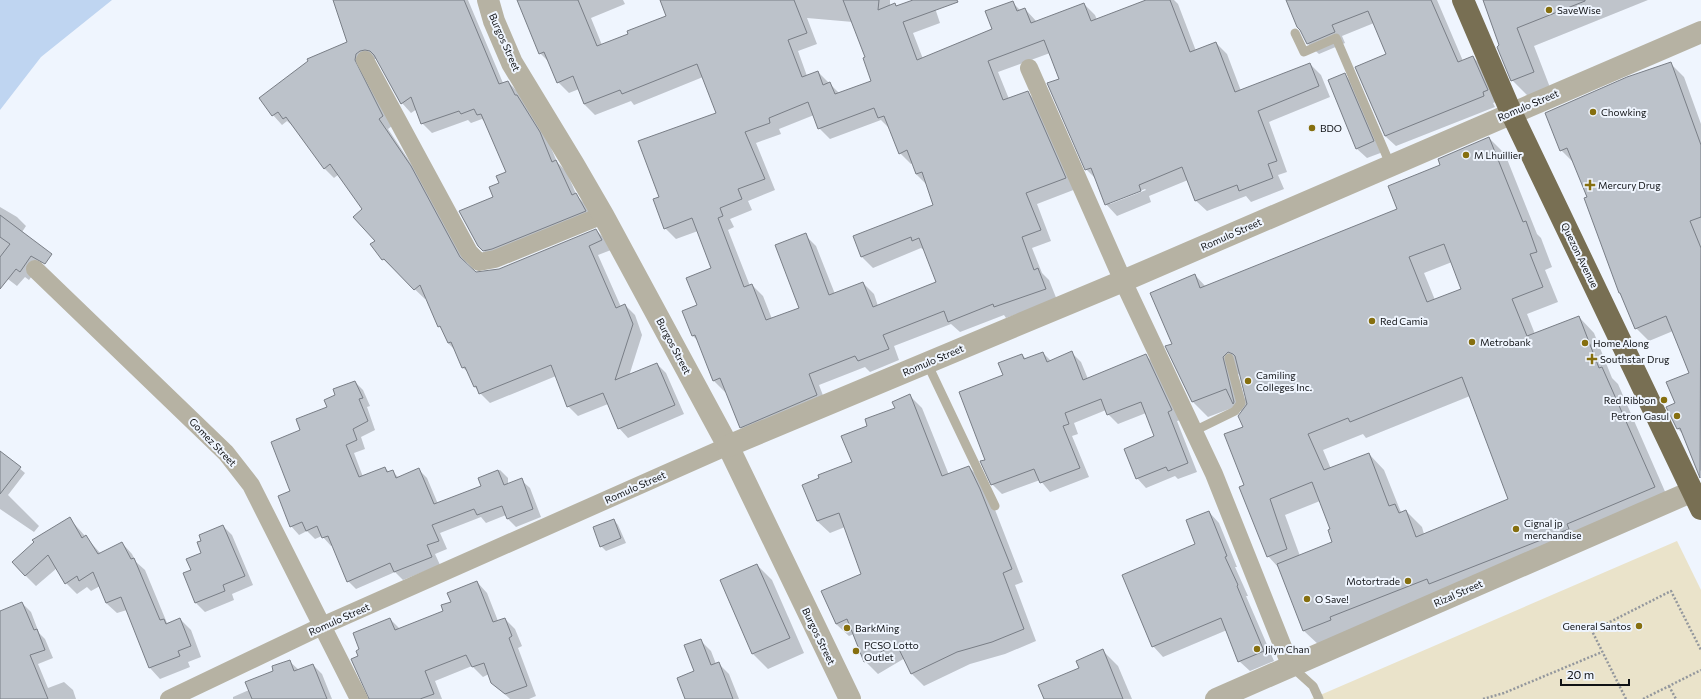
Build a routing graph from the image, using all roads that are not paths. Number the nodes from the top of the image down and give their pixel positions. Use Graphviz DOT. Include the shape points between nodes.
graph roads {
  1 [pos="488,0"];
  2 [pos="1463,0"];
  3 [pos="1701,32"];
  4 [pos="1295,33"];
  5 [pos="365,60"];
  6 [pos="1029,68"];
  7 [pos="1511,112"];
  8 [pos="1390,164"];
  9 [pos="603,215"];
  10 [pos="35,269"];
  11 [pos="1123,281"];
  12 [pos="1229,358"];
  13 [pos="927,363"];
  14 [pos="1194,431"];
  15 [pos="728,446"];
  16 [pos="1698,496"];
  17 [pos="995,506"];
  18 [pos="322,626"];
  19 [pos="1291,666"];
  20 [pos="169,699"];
  21 [pos="359,699"];
  22 [pos="850,699"];
  23 [pos="1216,699"];
  24 [pos="1319,699"];
  1 -- 9 [label="street, Burgos Street" via="512,63"];
  2 -- 7 [label="highway, Quezon Avenue"];
  3 -- 7 [label="street, Romulo Street"];
  4 -- 8 [label="lane" via="1304,52 1336,38"];
  5 -- 9 [label="street" via="469,252 479,262 495,259"];
  6 -- 11 [label="street"];
  7 -- 8 [label="street, Romulo Street"];
  7 -- 16 [label="highway, Quezon Avenue"];
  8 -- 11 [label="street, Romulo Street"];
  9 -- 15 [label="street, Burgos Street"];
  10 -- 18 [label="street, Gomez Street" via="226,453 251,485"];
  11 -- 13 [label="street, Romulo Street"];
  11 -- 14 [label="street"];
  12 -- 14 [label="lane" via="1241,403 1236,411"];
  13 -- 15 [label="street, Romulo Street"];
  13 -- 17 [label="lane"];
  14 -- 19 [label="street" via="1214,474"];
  15 -- 18 [label="street, Romulo Street"];
  15 -- 22 [label="street, Burgos Street"];
  16 -- 19 [label="street, Rizal Street"];
  18 -- 20 [label="street, Romulo Street"];
  18 -- 21 [label="street, Gomez Street"];
  19 -- 23 [label="street, Rizal Street"];
  19 -- 24 [label="lane" via="1313,686"];
}
